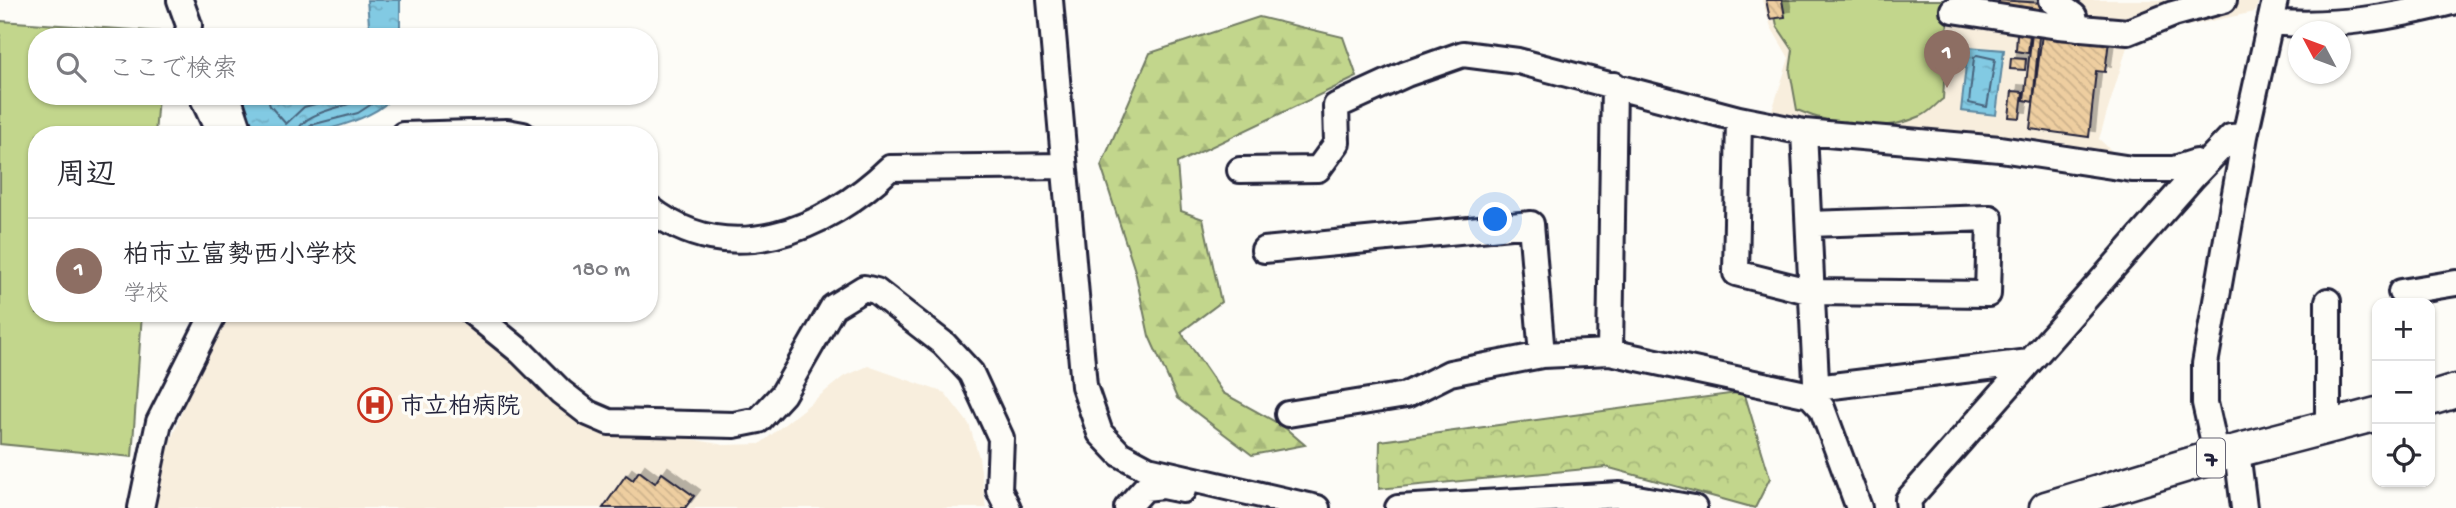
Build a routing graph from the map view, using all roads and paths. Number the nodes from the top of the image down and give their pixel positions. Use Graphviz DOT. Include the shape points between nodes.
graph roads {
  1 [pos="180,0"];
  2 [pos="1050,0"];
  3 [pos="2052,0"];
  4 [pos="2224,0"];
  5 [pos="2456,1"];
  6 [pos="1953,10"];
  7 [pos="2164,10"];
  8 [pos="2272,11"];
  9 [pos="2077,15"];
  10 [pos="188,28"];
  11 [pos="1614,85"];
  12 [pos="206,105"];
  13 [pos="231,105"];
  14 [pos="1739,119"];
  15 [pos="216,126"];
  16 [pos="238,126"];
  17 [pos="1804,132"];
  18 [pos="2245,136"];
  19 [pos="1063,166"];
  20 [pos="2203,166"];
  21 [pos="1240,170"];
  22 [pos="658,215"];
  23 [pos="1808,224"];
  24 [pos="1264,250"];
  25 [pos="2456,283"];
  26 [pos="1812,292"];
  27 [pos="2401,292"];
  28 [pos="2328,301"];
  29 [pos="209,322"];
  30 [pos="484,322"];
  31 [pos="1610,352"];
  32 [pos="1542,355"];
  33 [pos="2029,362"];
  34 [pos="2456,391"];
  35 [pos="1816,395"];
  36 [pos="2435,397"];
  37 [pos="1288,414"];
  38 [pos="2372,415"];
  39 [pos="2328,427"];
  40 [pos="2227,454"];
  41 [pos="141,508"];
  42 [pos="1008,508"];
  43 [pos="1127,508"];
  44 [pos="1276,508"];
  45 [pos="1317,508"];
  46 [pos="1398,508"];
  47 [pos="1694,508"];
  48 [pos="1859,508"];
  49 [pos="1909,508"];
  50 [pos="2046,508"];
  51 [pos="2244,508"];
  1 -- 10 [label="street"];
  2 -- 19 [label="street"];
  3 -- 9 [label="street"];
  4 -- 7 [label="street" via="2174,14"];
  5 -- 8 [label="street" via="2406,14 2331,24"];
  6 -- 9 [label="street"];
  7 -- 9 [label="street" via="2128,32"];
  8 -- 18 [label="street"];
  11 -- 14 [label="street"];
  11 -- 21 [label="street" via="1518,61 1463,54 1336,106 1337,143 1318,169"];
  11 -- 31 [label="street"];
  12 -- 15 [label="street"];
  13 -- 16 [label="street"];
  14 -- 17 [label="street"];
  14 -- 26 [label="street" via="1736,273"];
  17 -- 20 [label="street" via="2000,149 2132,169 2175,169 2196,162"];
  17 -- 23 [label="street"];
  18 -- 20 [label="street" via="2231,137"];
  18 -- 40 [label="street" via="2205,364 2205,403"];
  19 -- 22 [label="street" via="890,168 861,196 821,220 751,240 720,241"];
  19 -- 45 [label="street" via="1084,386 1100,433 1120,454 1148,469"];
  20 -- 33 [label="street"];
  23 -- 26 [label="street"];
  23 -- 26 [label="street" via="1990,218 1988,295"];
  24 -- 32 [label="street" via="1531,224"];
  25 -- 27 [label="street"];
  26 -- 35 [label="street"];
  28 -- 39 [label="street"];
  29 -- 41 [label="street" via="159,422"];
  30 -- 42 [label="street" via="561,392 609,422 734,425 759,420 783,394 833,307 864,288 876,291 944,344 971,373 1001,438 999,490"];
  31 -- 32 [label="street"];
  31 -- 35 [label="street"];
  32 -- 37 [label="street" via="1450,373 1406,395"];
  33 -- 35 [label="street"];
  33 -- 49 [label="street" via="1908,500"];
  34 -- 36 [label="main road"];
  35 -- 48 [label="street"];
  38 -- 39 [label="main road, 7"];
  39 -- 40 [label="main road, 7"];
  40 -- 50 [label="main road, 7"];
  40 -- 51 [label="street"];
  43 -- 44 [label="street" via="1145,488 1163,486"];
  46 -- 47 [label="street" via="1620,495"];
}
